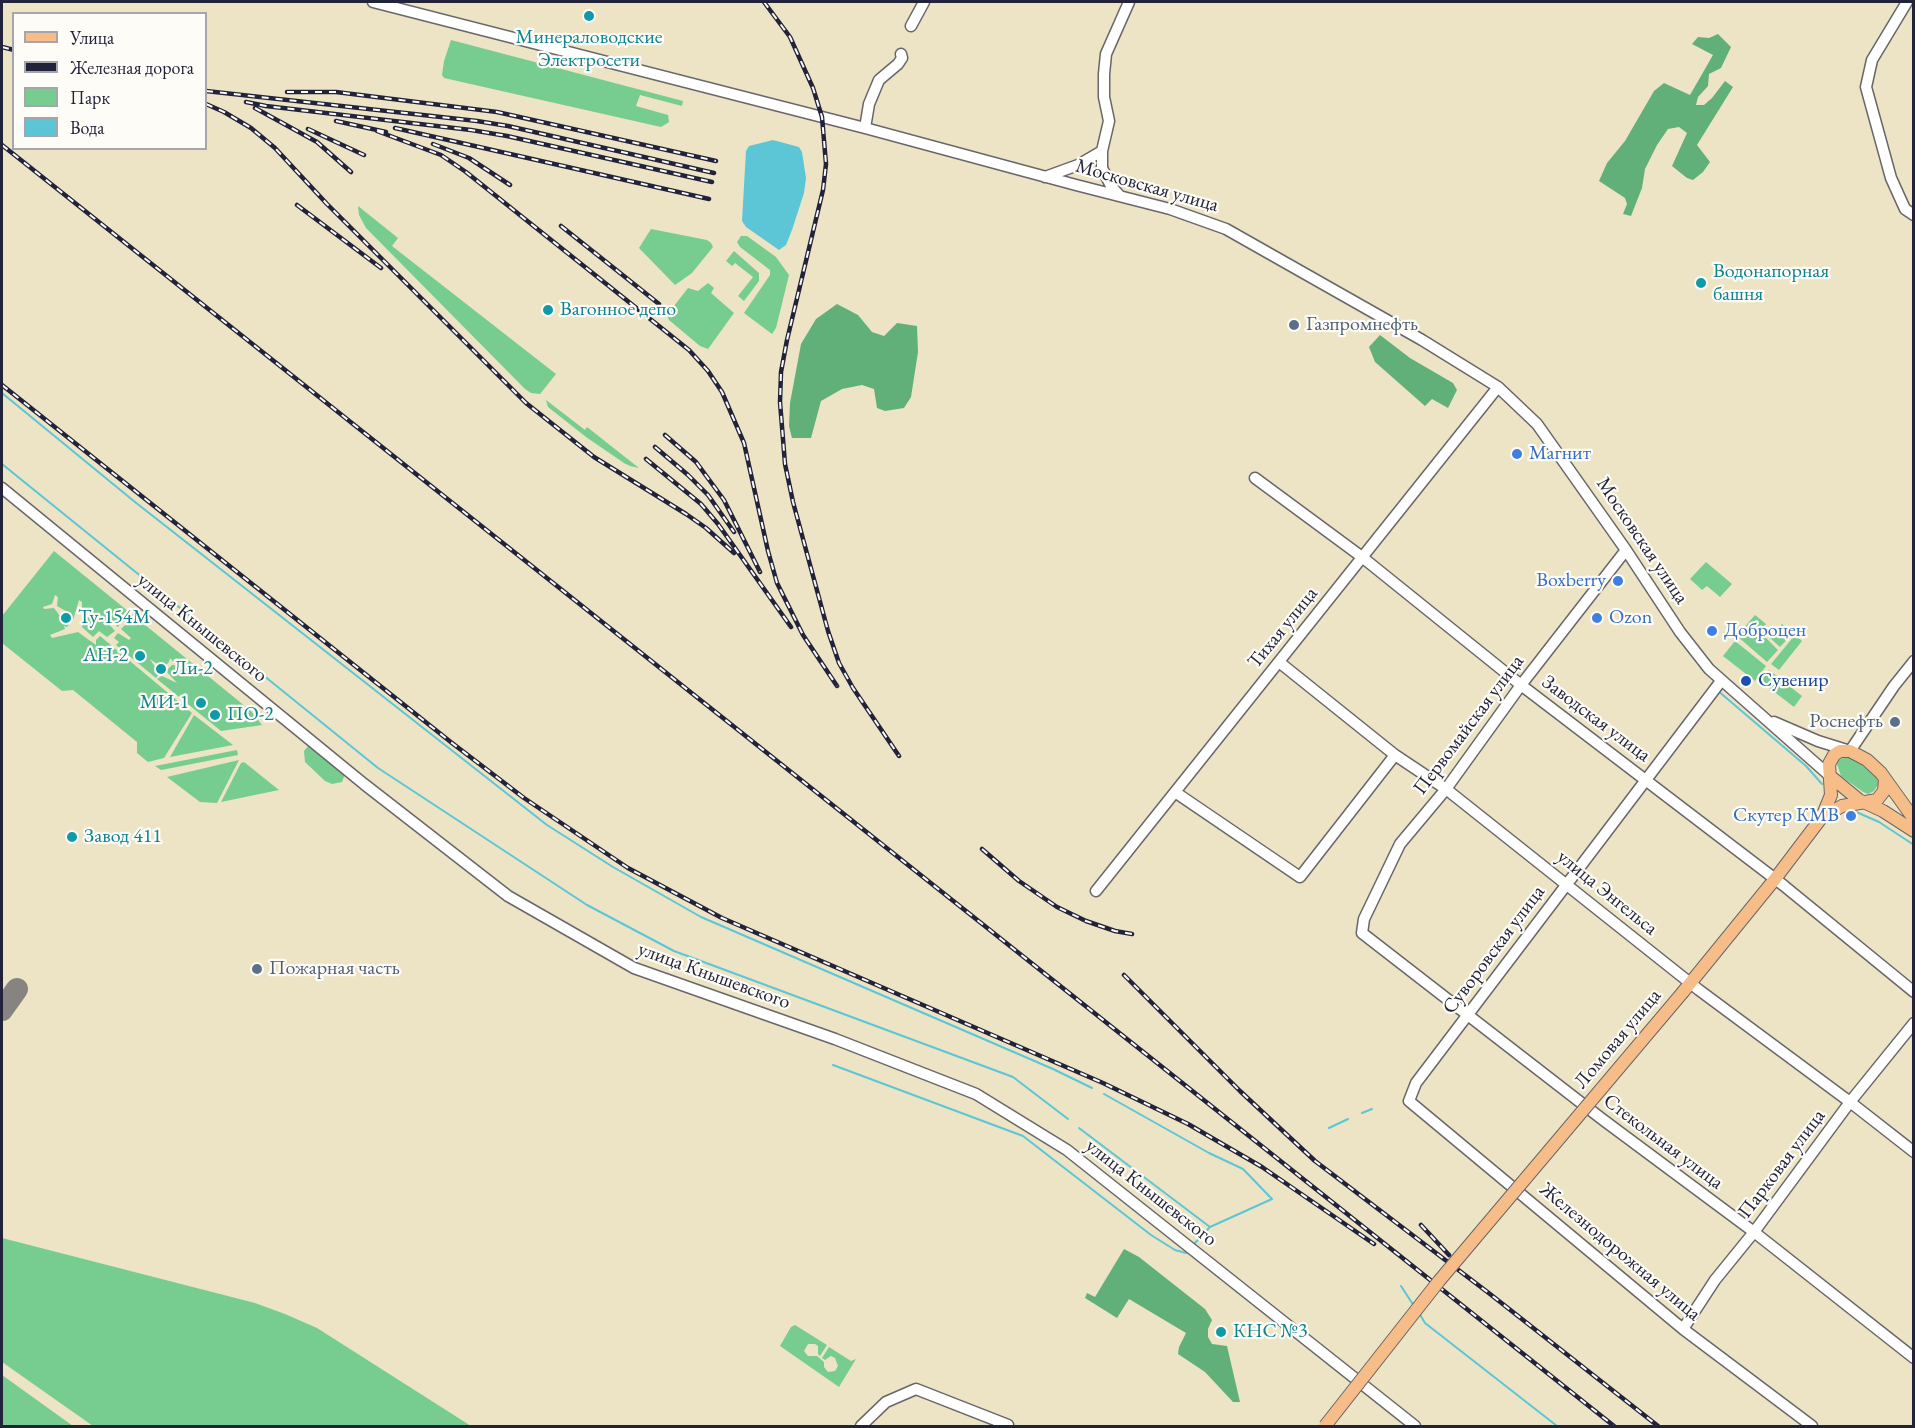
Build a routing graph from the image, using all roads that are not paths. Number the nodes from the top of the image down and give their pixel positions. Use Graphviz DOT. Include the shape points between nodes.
graph roads {
  1 [pos="373,2"];
  2 [pos="924,2"];
  3 [pos="1129,2"];
  4 [pos="1907,2"];
  5 [pos="911,26"];
  6 [pos="901,54"];
  7 [pos="865,128"];
  8 [pos="1102,151"];
  9 [pos="1078,165"];
  10 [pos="1045,177"];
  11 [pos="1076,185"];
  12 [pos="1120,197"];
  13 [pos="1914,215"];
  14 [pos="1498,387"];
  15 [pos="1255,478"];
  16 [pos="2,488"];
  17 [pos="1626,550"];
  18 [pos="1362,557"];
  19 [pos="1914,661"];
  20 [pos="1278,662"];
  21 [pos="1722,681"];
  22 [pos="1521,685"];
  23 [pos="1766,719"];
  24 [pos="1850,751"];
  25 [pos="1395,755"];
  26 [pos="1830,776"];
  27 [pos="1647,779"];
  28 [pos="1886,779"];
  29 [pos="1446,789"];
  30 [pos="1175,792"];
  31 [pos="1866,803"];
  32 [pos="1822,817"];
  33 [pos="1914,819"];
  34 [pos="1914,831"];
  35 [pos="1775,879"];
  36 [pos="1567,884"];
  37 [pos="1095,891"];
  38 [pos="1362,933"];
  39 [pos="1687,988"];
  40 [pos="1914,992"];
  41 [pos="1468,1014"];
  42 [pos="1914,1023"];
  43 [pos="1409,1101"];
  44 [pos="1850,1102"];
  45 [pos="1914,1152"];
  46 [pos="1754,1232"];
  47 [pos="1683,1329"];
  48 [pos="1914,1358"];
  49 [pos="1008,1425"];
  50 [pos="861,1426"];
  51 [pos="1325,1426"];
  52 [pos="1415,1426"];
  53 [pos="1812,1426"];
  1 -- 7 [label="street, Московская улица"];
  2 -- 5 [label="street"];
  3 -- 8 [label="street" via="1106,54 1104,97 1109,121"];
  4 -- 13 [label="street" via="1872,60 1866,87 1891,178 1905,209"];
  6 -- 7 [label="street" via="898,64 879,80"];
  7 -- 10 [label="street, Московская улица"];
  8 -- 9 [label="street"];
  8 -- 12 [label="street" via="1102,168"];
  9 -- 10 [label="street"];
  9 -- 11 [label="street" via="1074,170"];
  10 -- 11 [label="street, Московская улица"];
  11 -- 12 [label="street, Московская улица"];
  12 -- 14 [label="street, Московская улица" via="1226,229"];
  14 -- 17 [label="street, Московская улица" via="1537,424"];
  14 -- 18 [label="street, Тихая улица"];
  15 -- 18 [label="street, Заводская улица"];
  16 -- 52 [label="street, улица Кнышевского" via="364,784 508,896 634,968 976,1094 1067,1150"];
  17 -- 21 [label="street, Московская улица" via="1680,632"];
  17 -- 22 [label="street, Первомайская улица"];
  18 -- 20 [label="street, Тихая улица"];
  18 -- 22 [label="street, Заводская улица"];
  19 -- 24 [label="street"];
  20 -- 25 [label="street, улица Энгельса"];
  20 -- 30 [label="street, Тихая улица"];
  21 -- 23 [label="street, Московская улица"];
  21 -- 27 [label="street, Суворовская улица"];
  22 -- 27 [label="street, Заводская улица"];
  22 -- 29 [label="street, Первомайская улица"];
  23 -- 24 [label="street, Московская улица"];
  23 -- 26 [label="street, Московская улица"];
  24 -- 26 [label="main road" via="1834,755 1829,764"];
  24 -- 28 [label="main road, Московская улица" via="1867,760"];
  25 -- 29 [label="street, улица Энгельса"];
  25 -- 30 [label="street" via="1300,877"];
  26 -- 31 [label="main road, Московская улица"];
  26 -- 32 [label="main road" via="1832,795"];
  27 -- 35 [label="street, Заводская улица"];
  27 -- 36 [label="street, Суворовская улица"];
  28 -- 31 [label="main road" via="1880,798"];
  28 -- 33 [label="main road, Московская улица"];
  29 -- 36 [label="street, улица Энгельса"];
  29 -- 38 [label="street, Первомайская улица" via="1400,844 1364,919"];
  30 -- 37 [label="street, Тихая улица"];
  31 -- 32 [label="main road" via="1842,806"];
  31 -- 34 [label="main road, Московская улица"];
  32 -- 35 [label="main road, Ломовая улица"];
  35 -- 39 [label="main road, Ломовая улица"];
  35 -- 40 [label="street, Заводская улица"];
  36 -- 39 [label="street, улица Энгельса"];
  36 -- 41 [label="street, Суворовская улица"];
  38 -- 41 [label="street, Стекольная улица"];
  39 -- 44 [label="street, улица Энгельса"];
  39 -- 51 [label="main road, Ломовая улица, bridge" via="1439,1281"];
  41 -- 43 [label="street, Суворовская улица" via="1416,1083"];
  41 -- 46 [label="street, Стекольная улица"];
  42 -- 44 [label="street, Парковая улица"];
  43 -- 47 [label="street, Железнодорожная улица"];
  44 -- 45 [label="street, улица Энгельса"];
  44 -- 46 [label="street, Парковая улица"];
  46 -- 47 [label="street, Парковая улица" via="1715,1280"];
  46 -- 48 [label="street, Стекольная улица"];
  47 -- 53 [label="street, Железнодорожная улица"];
  49 -- 50 [label="street" via="916,1389 886,1402"];
}
